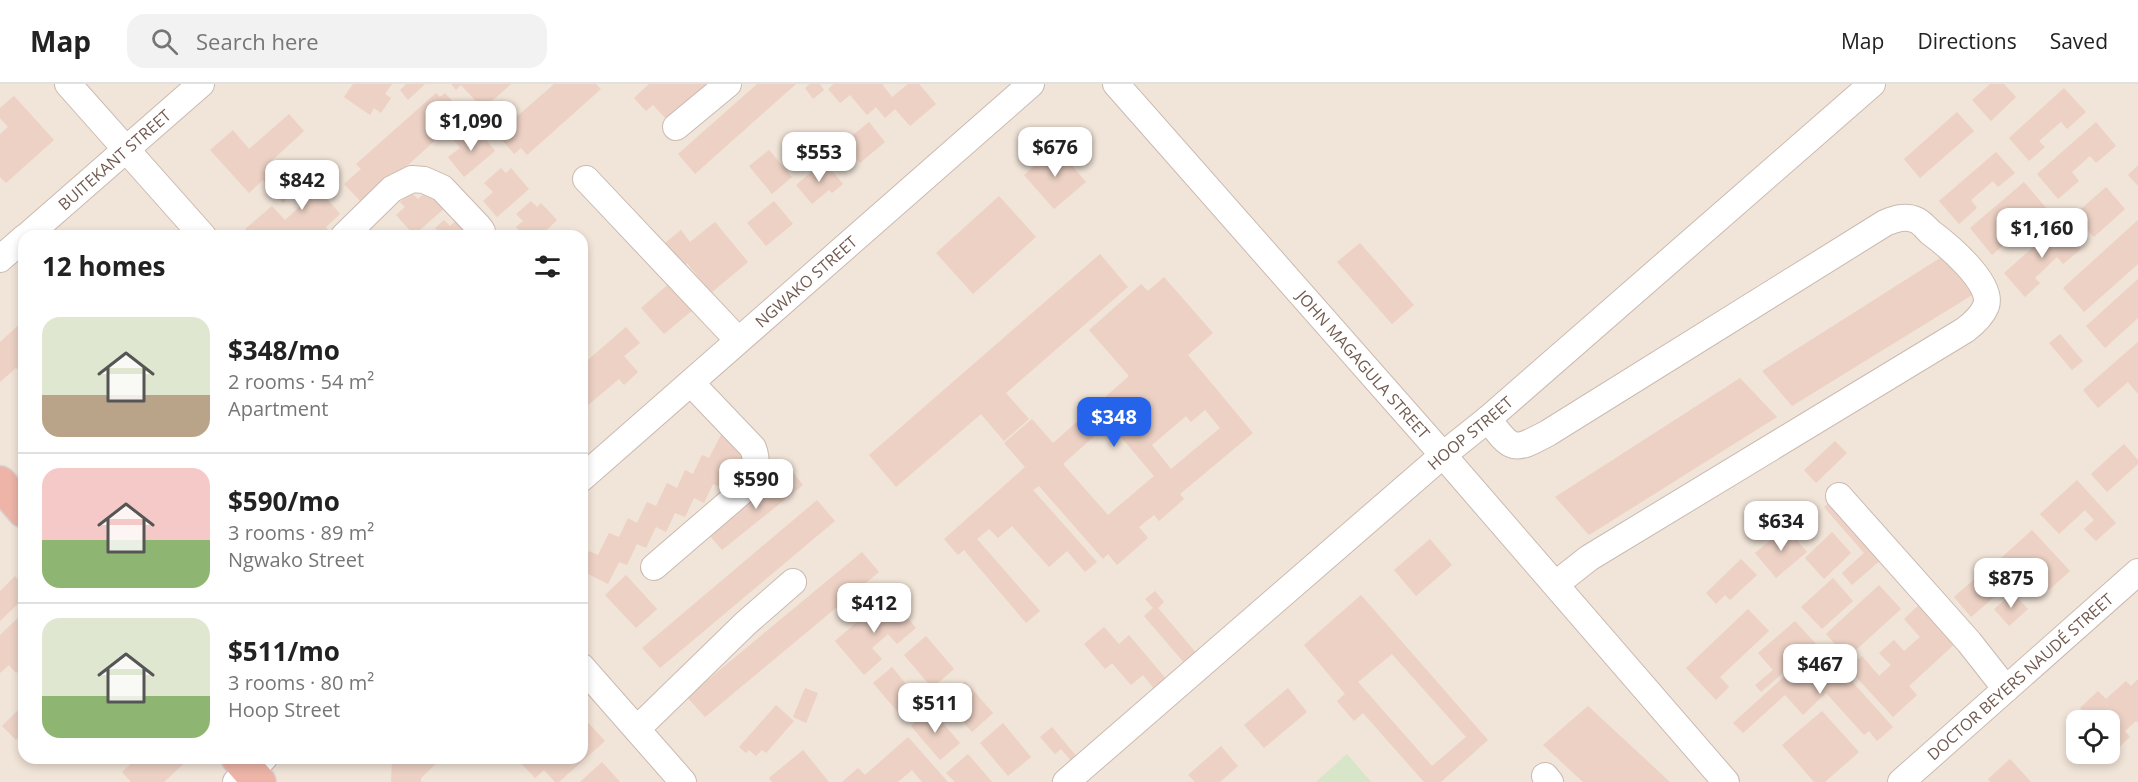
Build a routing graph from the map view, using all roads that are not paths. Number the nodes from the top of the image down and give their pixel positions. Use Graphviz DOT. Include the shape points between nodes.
graph roads {
  1 [pos="68,84"];
  2 [pos="201,84"];
  3 [pos="728,84"];
  4 [pos="1031,84"];
  5 [pos="1116,84"];
  6 [pos="1872,84"];
  7 [pos="676,127"];
  8 [pos="125,150"];
  9 [pos="586,179"];
  10 [pos="34,230"];
  11 [pos="198,230"];
  12 [pos="350,230"];
  13 [pos="481,230"];
  14 [pos="18,244"];
  15 [pos="0,259"];
  16 [pos="738,340"];
  17 [pos="691,383"];
  18 [pos="1488,419"];
  19 [pos="1443,455"];
  20 [pos="588,473"];
  21 [pos="0,483"];
  22 [pos="1839,496"];
  23 [pos="18,503"];
  24 [pos="654,567"];
  25 [pos="2138,572"];
  26 [pos="793,582"];
  27 [pos="1556,584"];
  28 [pos="588,674"];
  29 [pos="2006,689"];
  30 [pos="637,729"];
  31 [pos="683,782"];
  32 [pos="1066,782"];
  33 [pos="1726,782"];
  34 [pos="1901,782"];
  1 -- 8 [label="street"];
  2 -- 8 [label="street, BUITEKANT STREET"];
  3 -- 7 [label="street"];
  4 -- 16 [label="street, NGWAKO STREET"];
  5 -- 19 [label="street, JOHN MAGAGULA STREET"];
  6 -- 18 [label="street, HOOP STREET"];
  8 -- 10 [label="street, BUITEKANT STREET"];
  8 -- 11 [label="street"];
  9 -- 16 [label="street"];
  12 -- 13 [label="street" via="392,189 412,179 442,188"];
  14 -- 15 [label="street, BUITEKANT STREET"];
  16 -- 17 [label="street, NGWAKO STREET"];
  17 -- 20 [label="street, NGWAKO STREET"];
  17 -- 24 [label="street" via="753,448 757,472 746,488"];
  18 -- 19 [label="street, HOOP STREET"];
  18 -- 27 [label="street" via="1504,440 1512,446 1524,446 1899,217 1916,220 1948,247 1971,270 1986,293 1987,305 1965,330 1589,558"];
  19 -- 27 [label="street, JOHN MAGAGULA STREET"];
  19 -- 32 [label="street, HOOP STREET"];
  21 -- 23 [label="highway"];
  22 -- 29 [label="street"];
  25 -- 29 [label="street, DOCTOR BEYERS NAUDÉ STREET"];
  26 -- 30 [label="street"];
  27 -- 33 [label="street, JOHN MAGAGULA STREET"];
  28 -- 30 [label="street"];
  29 -- 34 [label="street, DOCTOR BEYERS NAUDÉ STREET"];
  30 -- 31 [label="street"];
}
